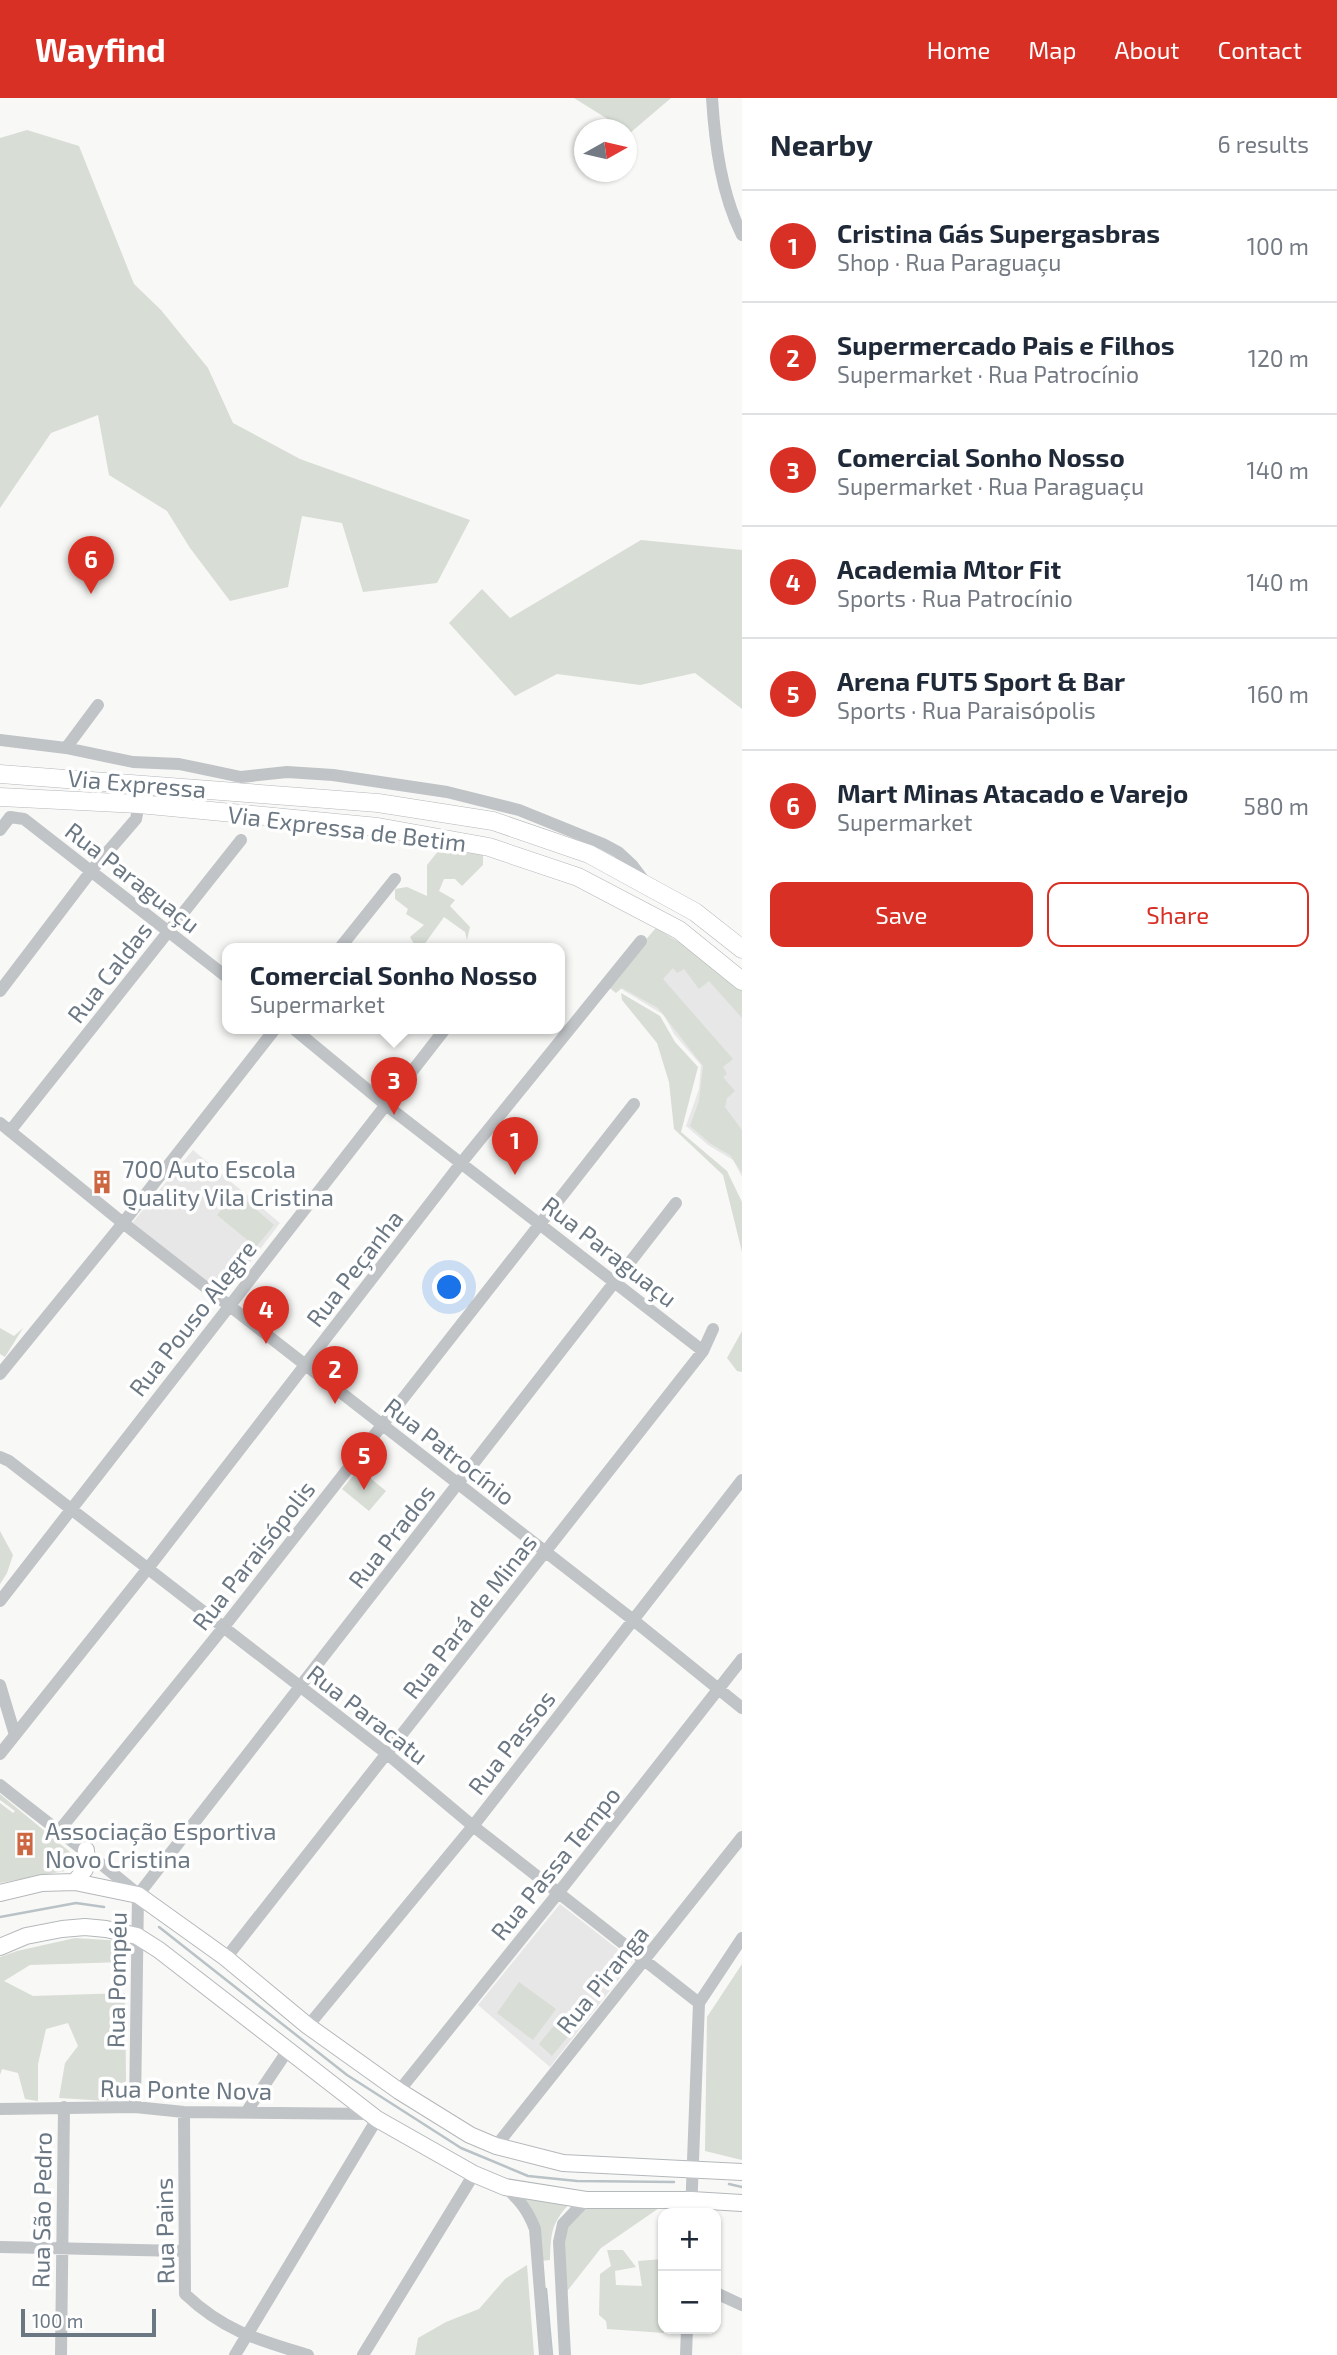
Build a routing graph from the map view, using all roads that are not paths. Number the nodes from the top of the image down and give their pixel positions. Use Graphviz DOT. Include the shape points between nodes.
graph roads {
  1 [pos="712,98"];
  2 [pos="742,235"];
  3 [pos="98,705"];
  4 [pos="0,740"];
  5 [pos="66,748"];
  6 [pos="287,772"];
  7 [pos="0,774"];
  8 [pos="241,792"];
  9 [pos="0,797"];
  10 [pos="139,804"];
  11 [pos="0,830"];
  12 [pos="241,840"];
  13 [pos="92,870"];
  14 [pos="395,879"];
  15 [pos="648,886"];
  16 [pos="168,932"];
  17 [pos="641,941"];
  18 [pos="344,943"];
  19 [pos="742,949"];
  20 [pos="222,973"];
  21 [pos="742,981"];
  22 [pos="0,991"];
  23 [pos="271,1034"];
  24 [pos="300,1034"];
  25 [pos="442,1034"];
  26 [pos="634,1104"];
  27 [pos="386,1105"];
  28 [pos="5,1127"];
  29 [pos="462,1162"];
  30 [pos="676,1203"];
  31 [pos="123,1223"];
  32 [pos="540,1223"];
  33 [pos="616,1282"];
  34 [pos="230,1304"];
  35 [pos="713,1329"];
  36 [pos="703,1351"];
  37 [pos="306,1365"];
  38 [pos="0,1374"];
  39 [pos="382,1425"];
  40 [pos="0,1444"];
  41 [pos="5,1459"];
  42 [pos="742,1480"];
  43 [pos="457,1484"];
  44 [pos="71,1509"];
  45 [pos="546,1553"];
  46 [pos="149,1567"];
  47 [pos="0,1601"];
  48 [pos="632,1619"];
  49 [pos="223,1628"];
  50 [pos="742,1659"];
  51 [pos="0,1685"];
  52 [pos="300,1686"];
  53 [pos="718,1691"];
  54 [pos="742,1708"];
  55 [pos="15,1735"];
  56 [pos="386,1753"];
  57 [pos="0,1754"];
  58 [pos="0,1785"];
  59 [pos="473,1826"];
  60 [pos="58,1832"];
  61 [pos="742,1838"];
  62 [pos="86,1850"];
  63 [pos="75,1882"];
  64 [pos="559,1892"];
  65 [pos="0,1893"];
  66 [pos="138,1895"];
  67 [pos="137,1936"];
  68 [pos="742,1938"];
  69 [pos="0,1947"];
  70 [pos="226,1958"];
  71 [pos="645,1960"];
  72 [pos="699,2003"];
  73 [pos="308,2026"];
  74 [pos="288,2050"];
  75 [pos="398,2091"];
  76 [pos="64,2107"];
  77 [pos="135,2107"];
  78 [pos="0,2109"];
  79 [pos="247,2111"];
  80 [pos="184,2112"];
  81 [pos="374,2116"];
  82 [pos="496,2146"];
  83 [pos="693,2169"];
  84 [pos="742,2172"];
  85 [pos="474,2174"];
  86 [pos="505,2187"];
  87 [pos="586,2200"];
  88 [pos="742,2203"];
  89 [pos="691,2207"];
  90 [pos="0,2247"];
  91 [pos="62,2249"];
  92 [pos="183,2251"];
  93 [pos="721,2295"];
  94 [pos="742,2305"];
  95 [pos="687,2334"];
  96 [pos="246,2336"];
  97 [pos="61,2355"];
  98 [pos="234,2355"];
  99 [pos="308,2355"];
  100 [pos="363,2355"];
  101 [pos="545,2355"];
  102 [pos="565,2355"];
  103 [pos="686,2355"];
  1 -- 2 [label="street" via="715,143 732,216"];
  3 -- 5 [label="street"];
  4 -- 5 [label="street"];
  5 -- 6 [label="street" via="241,778"];
  6 -- 8 [label="street"];
  6 -- 15 [label="street" via="447,792 519,810 603,844 633,866"];
  7 -- 8 [label="highway, Via Expressa"];
  8 -- 15 [label="highway, Via Expressa" via="378,803 494,821 589,853"];
  9 -- 10 [label="highway, Via Expressa de Betim"];
  10 -- 13 [label="street" via="136,819"];
  10 -- 21 [label="highway, Via Expressa de Betim" via="378,827 489,847 578,877 679,930"];
  11 -- 13 [label="street, Rua Paraguaçu" via="10,817 24,819"];
  12 -- 16 [label="street, Rua Caldas"];
  13 -- 16 [label="street, Rua Paraguaçu"];
  13 -- 22 [label="street"];
  14 -- 18 [label="street"];
  15 -- 19 [label="highway, Via Expressa" via="695,912"];
  16 -- 20 [label="street, Rua Paraguaçu"];
  16 -- 28 [label="street, Rua Caldas"];
  17 -- 29 [label="street, Rua Peçanha"];
  23 -- 31 [label="street"];
  24 -- 27 [label="street, Rua Paraguaçu"];
  25 -- 27 [label="street, Rua Pouso Alegre"];
  26 -- 32 [label="street, Rua Paraisópolis"];
  27 -- 29 [label="street, Rua Paraguaçu"];
  27 -- 34 [label="street, Rua Pouso Alegre"];
  28 -- 31 [label="street, Rua Patrocínio"];
  29 -- 32 [label="street, Rua Paraguaçu"];
  29 -- 37 [label="street, Rua Peçanha"];
  30 -- 33 [label="street, Rua Prados"];
  31 -- 34 [label="street, Rua Patrocínio"];
  31 -- 38 [label="street"];
  32 -- 33 [label="street, Rua Paraguaçu"];
  32 -- 39 [label="street, Rua Paraisópolis"];
  33 -- 36 [label="street, Rua Paraguaçu"];
  33 -- 43 [label="street, Rua Prados"];
  34 -- 37 [label="street, Rua Patrocínio"];
  34 -- 44 [label="street, Rua Pouso Alegre"];
  35 -- 36 [label="street, Rua Pará de Minas"];
  36 -- 45 [label="street, Rua Pará de Minas"];
  37 -- 39 [label="street, Rua Patrocínio"];
  37 -- 46 [label="street, Rua Peçanha"];
  39 -- 43 [label="street, Rua Patrocínio"];
  39 -- 49 [label="street, Rua Paraisópolis"];
  40 -- 41 [label="street, Rua Paracatu"];
  41 -- 44 [label="street, Rua Paracatu"];
  42 -- 48 [label="street, Rua Passos"];
  43 -- 45 [label="street, Rua Patrocínio"];
  43 -- 52 [label="street, Rua Prados"];
  44 -- 46 [label="street, Rua Paracatu"];
  44 -- 47 [label="street, Rua Pouso Alegre"];
  45 -- 48 [label="street, Rua Patrocínio"];
  45 -- 56 [label="street, Rua Pará de Minas"];
  46 -- 49 [label="street, Rua Paracatu"];
  46 -- 55 [label="street, Rua Peçanha"];
  48 -- 53 [label="street, Rua Patrocínio"];
  48 -- 59 [label="street, Rua Passos"];
  49 -- 52 [label="street, Rua Paracatu"];
  49 -- 60 [label="street, Rua Paraisópolis"];
  50 -- 53 [label="street, Rua Passa Tempo"];
  51 -- 55 [label="street"];
  52 -- 56 [label="street, Rua Paracatu"];
  52 -- 66 [label="street, Rua Prados"];
  53 -- 54 [label="street, Rua Patrocínio"];
  53 -- 64 [label="street, Rua Passa Tempo"];
  55 -- 57 [label="street, Rua Peçanha"];
  56 -- 59 [label="street, Rua Paracatu"];
  56 -- 70 [label="street, Rua Pará de Minas"];
  58 -- 60 [label="street"];
  59 -- 64 [label="street, Rua Paracatu"];
  59 -- 73 [label="street, Rua Passos"];
  60 -- 62 [label="street"];
  61 -- 71 [label="street, Rua Piranga"];
  62 -- 63 [label="main road" via="85,1869"];
  62 -- 66 [label="street"];
  63 -- 65 [label="main road" via="42,1883"];
  63 -- 66 [label="main road"];
  64 -- 71 [label="street, Rua Paracatu"];
  64 -- 75 [label="street, Rua Passa Tempo"];
  66 -- 67 [label="street, Rua Pompéu"];
  66 -- 70 [label="main road"];
  67 -- 69 [label="main road" via="106,1929 62,1929"];
  67 -- 74 [label="main road"];
  67 -- 77 [label="street, Rua Pompéu"];
  68 -- 72 [label="street"];
  70 -- 73 [label="main road"];
  71 -- 72 [label="street, Rua Paracatu"];
  71 -- 82 [label="street, Rua Piranga"];
  72 -- 83 [label="street"];
  73 -- 75 [label="main road"];
  74 -- 79 [label="street"];
  74 -- 81 [label="main road"];
  75 -- 82 [label="main road"];
  76 -- 77 [label="street, Rua Ponte Nova"];
  76 -- 78 [label="street, Rua Ponte Nova"];
  76 -- 91 [label="street, Rua São Pedro"];
  77 -- 80 [label="street, Rua Ponte Nova"];
  79 -- 80 [label="street, Rua Ponte Nova"];
  79 -- 81 [label="street, Rua Ponte Nova"];
  80 -- 92 [label="street, Rua Pains"];
  81 -- 85 [label="main road"];
  81 -- 96 [label="street"];
  82 -- 83 [label="main road" via="563,2163"];
  83 -- 84 [label="main road"];
  83 -- 89 [label="street"];
  85 -- 86 [label="main road"];
  85 -- 100 [label="street"];
  86 -- 87 [label="main road"];
  86 -- 101 [label="street" via="520,2200 535,2230"];
  87 -- 89 [label="main road"];
  87 -- 102 [label="street" via="563,2224 559,2242"];
  88 -- 89 [label="main road"];
  90 -- 91 [label="street"];
  91 -- 92 [label="street"];
  91 -- 97 [label="street, Rua São Pedro"];
  92 -- 96 [label="street, Rua Pains" via="185,2294 207,2315"];
  93 -- 94 [label="street"];
  95 -- 103 [label="street"];
  96 -- 98 [label="street"];
  96 -- 99 [label="street, Rua Pains"];
}
